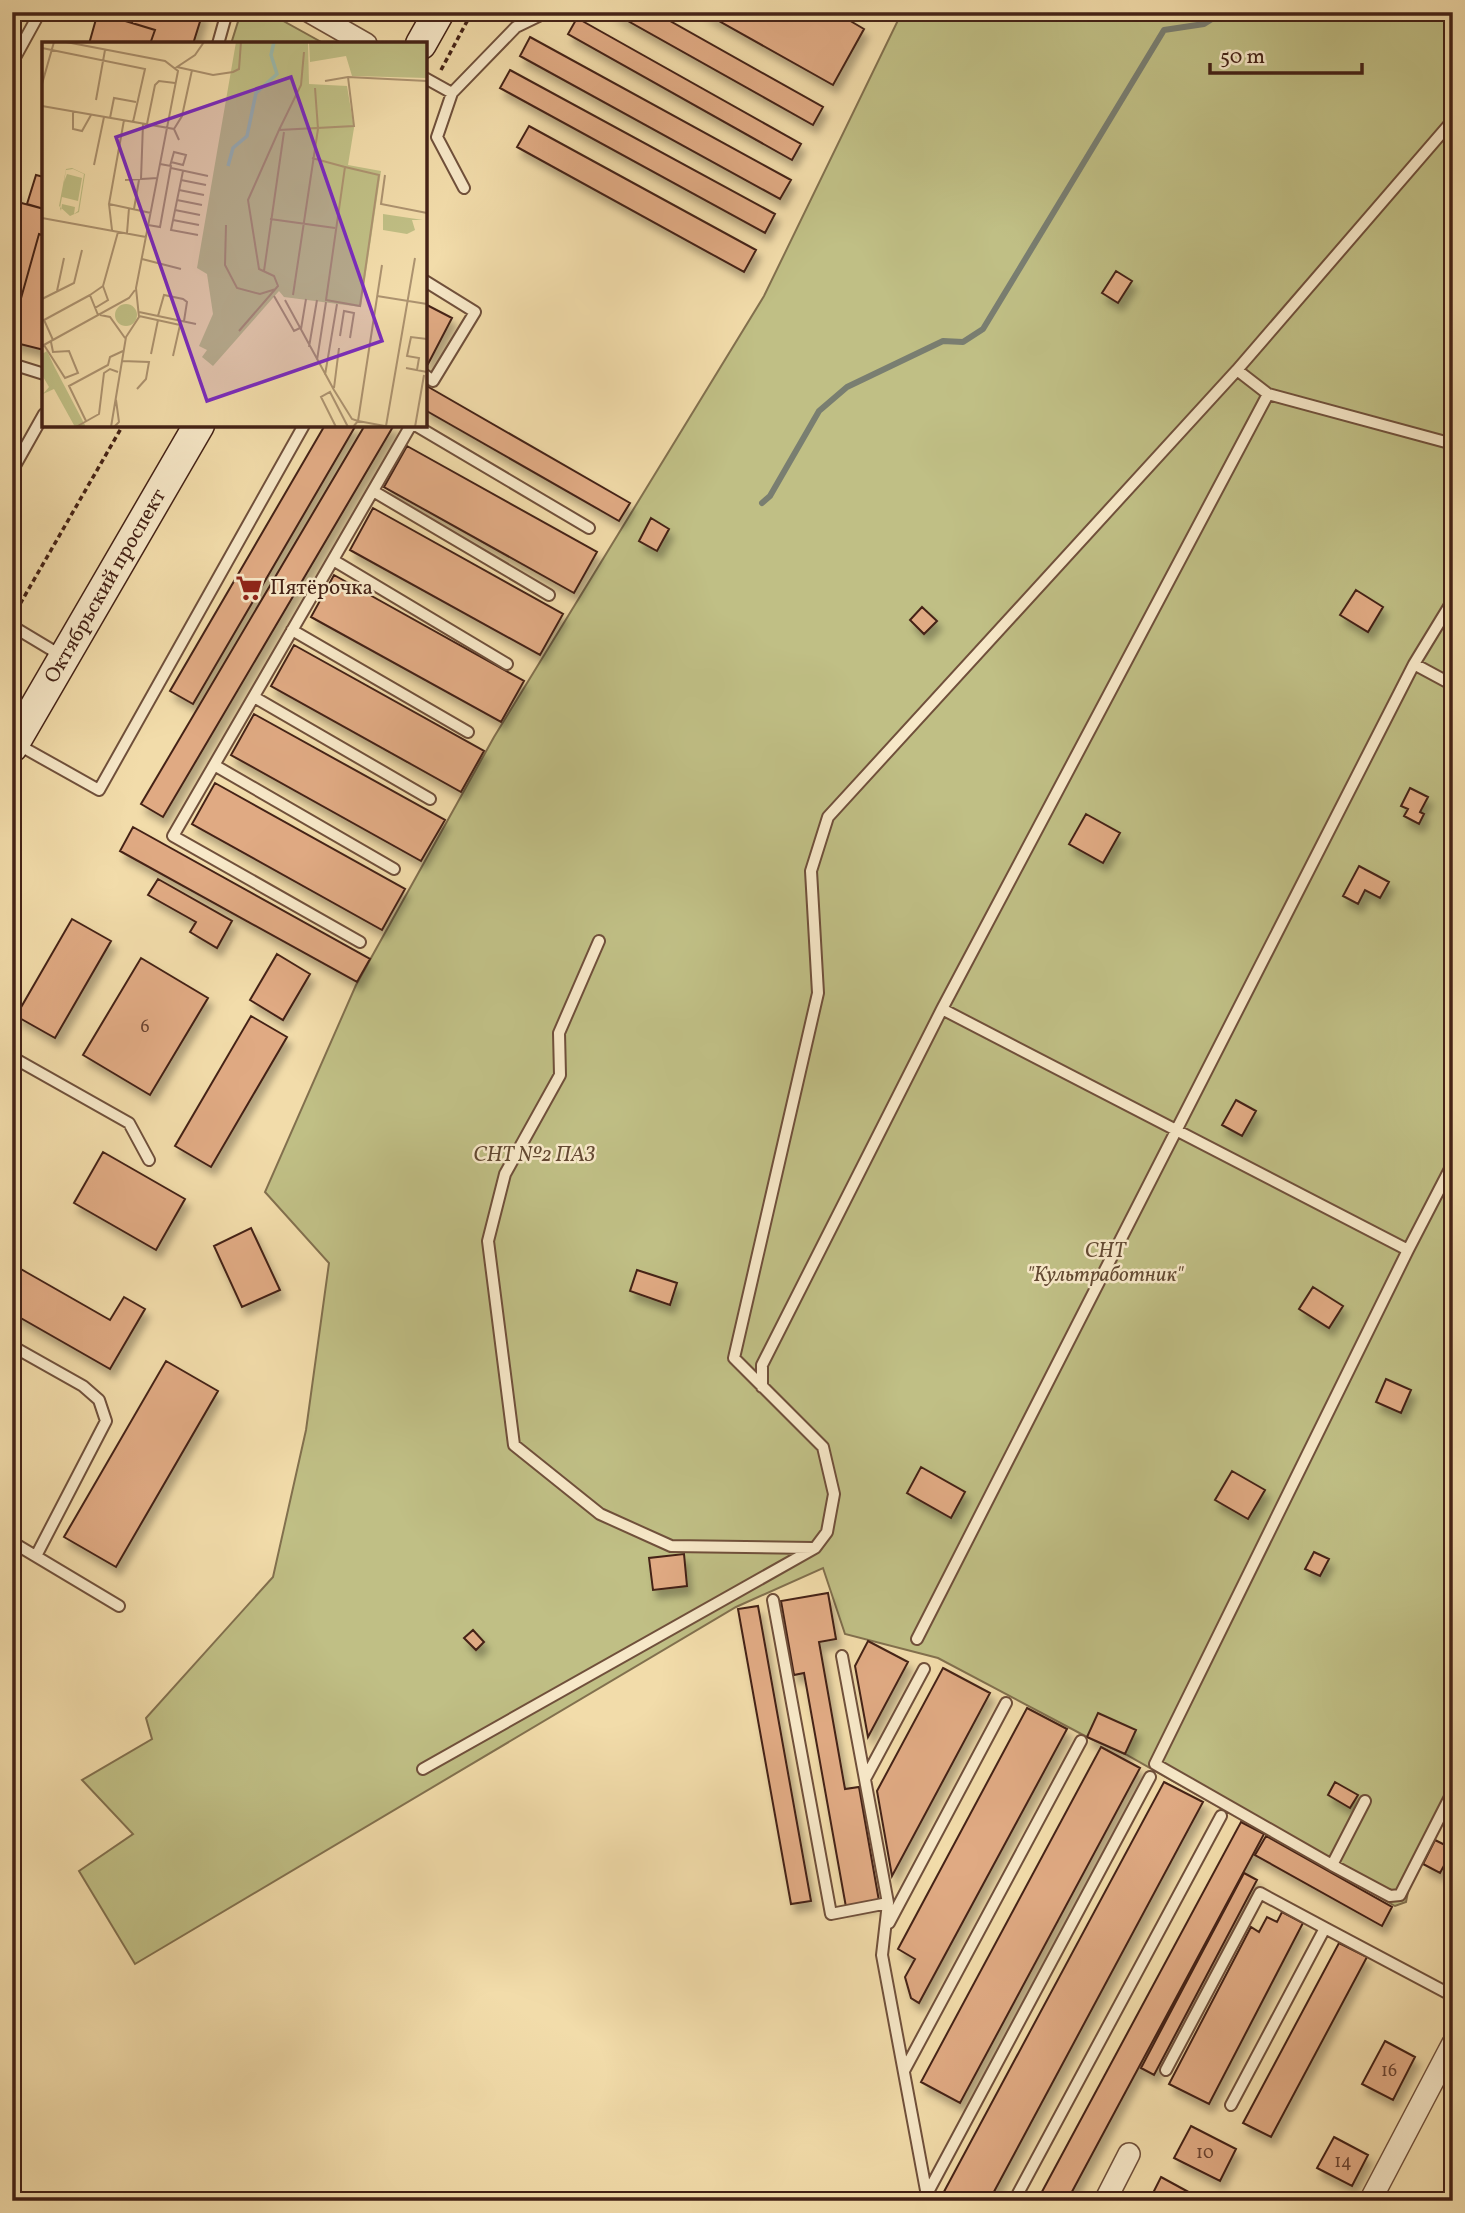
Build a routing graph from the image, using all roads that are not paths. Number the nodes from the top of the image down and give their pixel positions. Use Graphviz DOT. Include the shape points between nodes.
graph roads {
  1 [pos="40,12"];
  2 [pos="227,12"];
  3 [pos="310,12"];
  4 [pos="439,12"];
  5 [pos="547,12"];
  6 [pos="219,42"];
  7 [pos="362,42"];
  8 [pos="422,42"];
  9 [pos="12,63"];
  10 [pos="430,80"];
  11 [pos="452,93"];
  12 [pos="1453,120"];
  13 [pos="464,188"];
  14 [pos="427,282"];
  15 [pos="12,364"];
  16 [pos="1237,370"];
  17 [pos="42,373"];
  18 [pos="427,376"];
  19 [pos="1268,394"];
  20 [pos="42,418"];
  21 [pos="198,427"];
  22 [pos="303,427"];
  23 [pos="412,427"];
  24 [pos="416,427"];
  25 [pos="1453,444"];
  26 [pos="12,471"];
  27 [pos="373,491"];
  28 [pos="589,528"];
  29 [pos="333,560"];
  30 [pos="548,594"];
  31 [pos="1453,600"];
  32 [pos="12,626"];
  33 [pos="292,630"];
  34 [pos="65,657"];
  35 [pos="508,664"];
  36 [pos="1413,664"];
  37 [pos="1453,685"];
  38 [pos="254,697"];
  39 [pos="468,732"];
  40 [pos="14,745"];
  41 [pos="214,765"];
  42 [pos="430,799"];
  43 [pos="394,869"];
  44 [pos="360,942"];
  45 [pos="599,942"];
  46 [pos="942,1009"];
  47 [pos="12,1057"];
  48 [pos="1177,1129"];
  49 [pos="149,1160"];
  50 [pos="1453,1163"];
  51 [pos="1408,1250"];
  52 [pos="12,1346"];
  53 [pos="762,1387"];
  54 [pos="12,1542"];
  55 [pos="815,1548"];
  56 [pos="36,1556"];
  57 [pos="772,1600"];
  58 [pos="119,1606"];
  59 [pos="917,1639"];
  60 [pos="842,1656"];
  61 [pos="924,1669"];
  62 [pos="1006,1703"];
  63 [pos="1081,1741"];
  64 [pos="423,1769"];
  65 [pos="1150,1777"];
  66 [pos="865,1779"];
  67 [pos="1453,1791"];
  68 [pos="1365,1801"];
  69 [pos="1221,1816"];
  70 [pos="1332,1866"];
  71 [pos="888,1903"];
  72 [pos="1325,1928"];
  73 [pos="885,1929"];
  74 [pos="1453,1996"];
  75 [pos="1453,2043"];
  76 [pos="1166,2070"];
  77 [pos="904,2071"];
  78 [pos="1231,2105"];
  79 [pos="1129,2154"];
  80 [pos="927,2197"];
  81 [pos="1014,2201"];
  82 [pos="1105,2201"];
  83 [pos="1370,2201"];
  1 -- 9 [label="lane"];
  2 -- 6 [label="lane"];
  3 -- 7 [label="street"];
  4 -- 8 [label="main road"];
  5 -- 11 [label="lane" via="516,27"];
  10 -- 11 [label="lane"];
  11 -- 13 [label="lane" via="437,137"];
  12 -- 16 [label="lane"];
  14 -- 18 [label="lane" via="475,312 433,380"];
  15 -- 17 [label="lane"];
  16 -- 19 [label="lane"];
  16 -- 53 [label="lane" via="828,817 811,870 818,993 734,1358"];
  19 -- 25 [label="lane"];
  19 -- 46 [label="lane"];
  20 -- 26 [label="lane"];
  21 -- 34 [label="main road, Октябрьский проспект"];
  22 -- 40 [label="lane" via="99,790"];
  23 -- 27 [label="lane"];
  24 -- 28 [label="lane"];
  27 -- 29 [label="lane"];
  27 -- 30 [label="lane"];
  29 -- 33 [label="lane"];
  29 -- 35 [label="lane"];
  31 -- 36 [label="lane"];
  32 -- 34 [label="lane"];
  33 -- 38 [label="lane"];
  33 -- 39 [label="lane"];
  34 -- 40 [label="main road, Октябрьский проспект"];
  36 -- 37 [label="lane"];
  36 -- 48 [label="lane"];
  38 -- 41 [label="lane"];
  38 -- 42 [label="lane"];
  41 -- 43 [label="lane"];
  41 -- 44 [label="lane" via="173,836"];
  45 -- 55 [label="lane" via="559,1033 560,1075 505,1174 488,1241 514,1444 600,1514 671,1546"];
  46 -- 48 [label="lane"];
  46 -- 53 [label="lane" via="762,1365"];
  47 -- 49 [label="lane" via="129,1123"];
  48 -- 51 [label="lane"];
  48 -- 59 [label="lane"];
  50 -- 51 [label="lane"];
  51 -- 70 [label="lane" via="1155,1764"];
  52 -- 56 [label="lane" via="83,1386 99,1400 106,1421"];
  53 -- 55 [label="lane" via="822,1447 834,1494 827,1532"];
  54 -- 56 [label="lane"];
  55 -- 64 [label="lane"];
  56 -- 58 [label="lane"];
  57 -- 71 [label="lane" via="831,1914"];
  60 -- 66 [label="lane"];
  61 -- 66 [label="lane"];
  62 -- 73 [label="lane"];
  63 -- 77 [label="lane"];
  65 -- 80 [label="lane"];
  66 -- 71 [label="lane"];
  67 -- 70 [label="lane" via="1400,1895 1390,1896"];
  68 -- 70 [label="lane"];
  69 -- 81 [label="lane"];
  71 -- 73 [label="lane"];
  72 -- 74 [label="lane"];
  72 -- 76 [label="lane" via="1260,1893"];
  72 -- 78 [label="lane"];
  73 -- 77 [label="lane" via="882,1955"];
  75 -- 83 [label="street"];
  77 -- 80 [label="lane"];
  79 -- 82 [label="street"];
}
